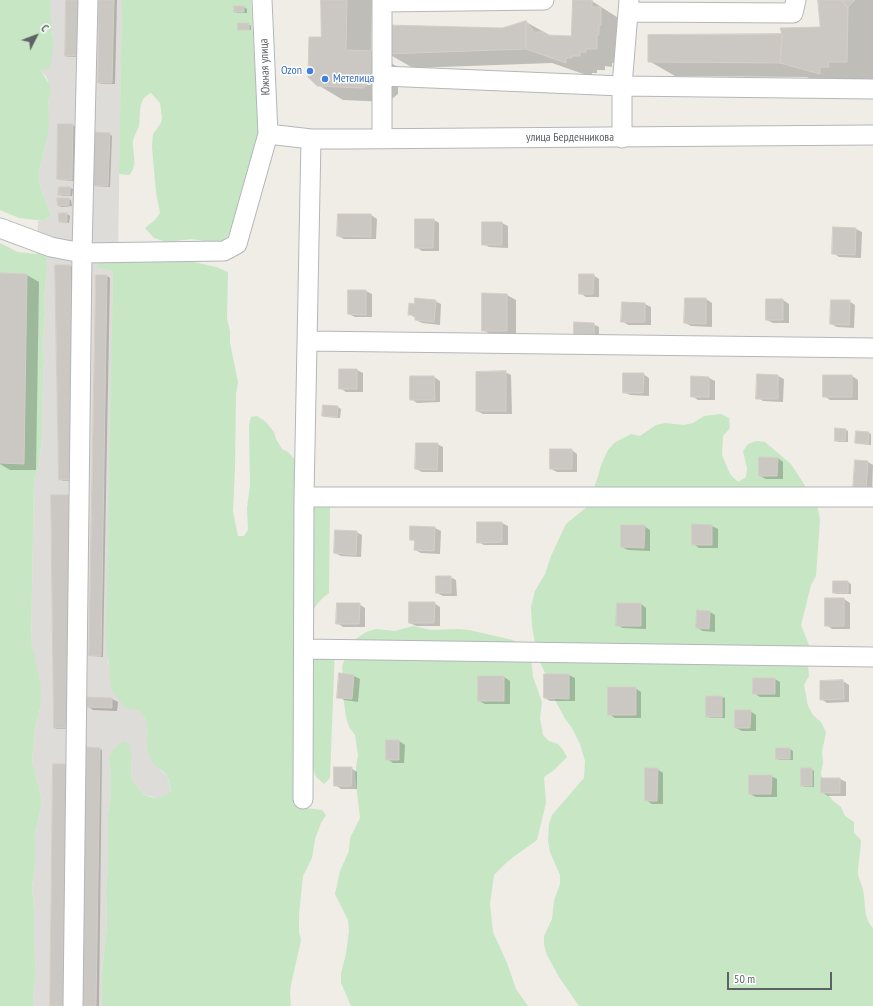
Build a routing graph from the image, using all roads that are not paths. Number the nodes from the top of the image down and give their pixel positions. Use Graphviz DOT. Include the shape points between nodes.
graph roads {
  1 [pos="88,0"];
  2 [pos="262,0"];
  3 [pos="544,0"];
  4 [pos="796,0"];
  5 [pos="382,1"];
  6 [pos="628,6"];
  7 [pos="382,76"];
  8 [pos="622,86"];
  9 [pos="873,89"];
  10 [pos="268,134"];
  11 [pos="873,136"];
  12 [pos="622,138"];
  13 [pos="311,139"];
  14 [pos="382,139"];
  15 [pos="0,228"];
  16 [pos="82,253"];
  17 [pos="308,341"];
  18 [pos="873,348"];
  19 [pos="304,496"];
  20 [pos="873,497"];
  21 [pos="304,649"];
  22 [pos="873,656"];
  23 [pos="303,799"];
  24 [pos="73,1006"];
  1 -- 16 [label="street"];
  2 -- 10 [label="street, Южная улица"];
  3 -- 5 [label="street"];
  4 -- 6 [label="street" via="793,14"];
  5 -- 7 [label="street"];
  6 -- 8 [label="street"];
  7 -- 8 [label="street"];
  7 -- 14 [label="street"];
  8 -- 9 [label="street"];
  8 -- 12 [label="street"];
  10 -- 13 [label="street, улица Берденникова"];
  10 -- 16 [label="street, Южная улица" via="237,244 224,251"];
  11 -- 12 [label="street, улица Берденникова"];
  12 -- 14 [label="street, улица Берденникова"];
  13 -- 14 [label="street, улица Берденникова"];
  13 -- 17 [label="street"];
  15 -- 16 [label="street, Южная улица" via="51,247"];
  16 -- 24 [label="street"];
  17 -- 18 [label="street"];
  17 -- 19 [label="street"];
  19 -- 20 [label="street"];
  19 -- 21 [label="street"];
  21 -- 22 [label="street"];
  21 -- 23 [label="street"];
}
